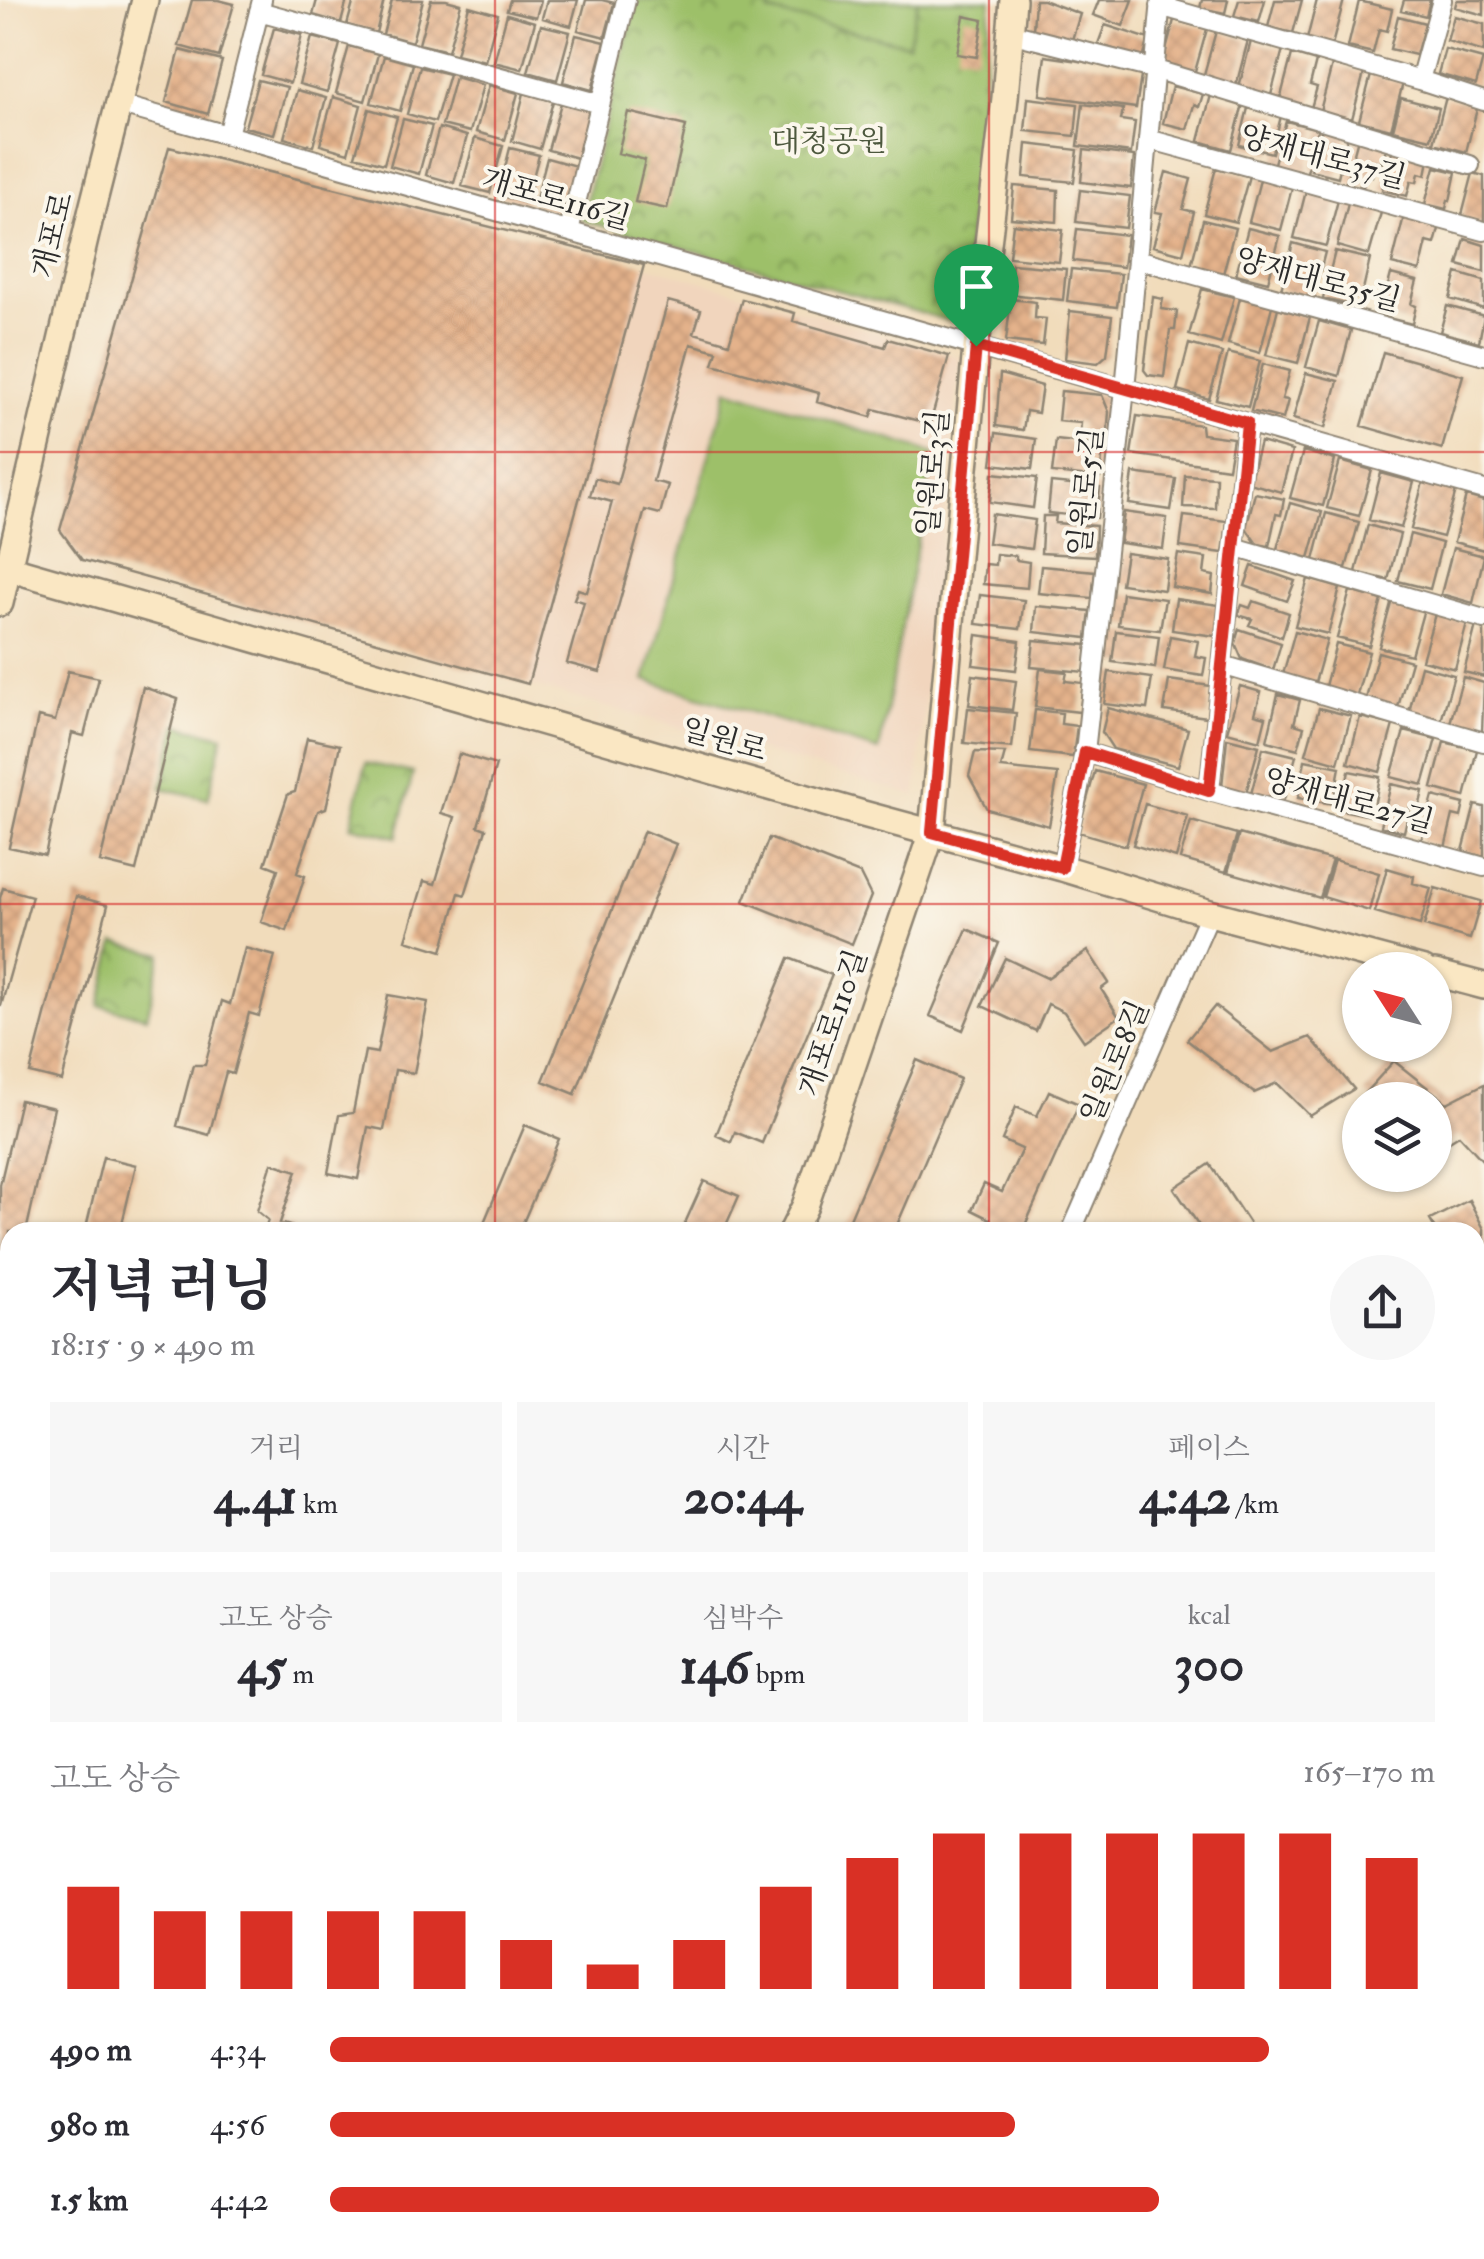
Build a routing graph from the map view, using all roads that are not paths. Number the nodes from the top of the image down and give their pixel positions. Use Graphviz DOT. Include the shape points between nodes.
graph roads {
  1 [pos="145,0"];
  2 [pos="626,0"];
  3 [pos="1013,0"];
  4 [pos="1442,0"];
  5 [pos="1161,3"];
  6 [pos="260,6"];
  7 [pos="1010,33"];
  8 [pos="1153,69"];
  9 [pos="1420,80"];
  10 [pos="1484,101"];
  11 [pos="600,104"];
  12 [pos="120,105"];
  13 [pos="228,135"];
  14 [pos="1148,138"];
  15 [pos="1470,165"];
  16 [pos="569,231"];
  17 [pos="1484,231"];
  18 [pos="1137,259"];
  19 [pos="976,346"];
  20 [pos="1484,355"];
  21 [pos="1125,388"];
  22 [pos="1247,423"];
  23 [pos="1484,490"];
  24 [pos="1234,547"];
  25 [pos="4,567"];
  26 [pos="0,603"];
  27 [pos="1484,618"];
  28 [pos="1222,665"];
  29 [pos="1484,742"];
  30 [pos="1085,752"];
  31 [pos="1209,791"];
  32 [pos="932,832"];
  33 [pos="1484,867"];
  34 [pos="1062,868"];
  35 [pos="1210,913"];
  36 [pos="1356,952"];
  37 [pos="1452,978"];
  38 [pos="1484,986"];
  39 [pos="797,1222"];
  40 [pos="1075,1222"];
  1 -- 12 [label="street, 개포로"];
  2 -- 11 [label="street"];
  3 -- 7 [label="street, 일원로3길"];
  4 -- 9 [label="street"];
  5 -- 8 [label="street, 일원로5길"];
  5 -- 9 [label="street"];
  6 -- 11 [label="street"];
  6 -- 13 [label="street"];
  7 -- 8 [label="street"];
  7 -- 19 [label="street, 일원로3길"];
  8 -- 14 [label="street, 일원로5길"];
  8 -- 15 [label="street"];
  9 -- 10 [label="street"];
  11 -- 16 [label="street"];
  12 -- 13 [label="street, 개포로116길"];
  12 -- 25 [label="street, 개포로"];
  13 -- 16 [label="street, 개포로116길"];
  14 -- 17 [label="street, 양재대로37길"];
  14 -- 18 [label="street, 일원로5길"];
  16 -- 19 [label="street, 개포로116길"];
  18 -- 20 [label="street, 양재대로35길"];
  18 -- 21 [label="street, 일원로5길"];
  19 -- 21 [label="street, 개포로116길"];
  19 -- 32 [label="street, 일원로3길"];
  21 -- 22 [label="street, 개포로116길"];
  21 -- 30 [label="street, 일원로5길"];
  22 -- 23 [label="street, 개포로116길"];
  22 -- 24 [label="street"];
  24 -- 27 [label="street"];
  24 -- 28 [label="street"];
  25 -- 26 [label="street, 개포로"];
  25 -- 32 [label="street, 일원로"];
  28 -- 29 [label="street"];
  28 -- 31 [label="street"];
  30 -- 31 [label="street, 양재대로27길"];
  30 -- 34 [label="street, 일원로5길"];
  31 -- 33 [label="street, 양재대로27길"];
  32 -- 34 [label="street, 일원로"];
  32 -- 39 [label="street, 개포로110길"];
  34 -- 35 [label="street, 일원로"];
  35 -- 36 [label="street, 일원로"];
  35 -- 40 [label="street, 일원로8길"];
  37 -- 38 [label="street"];
}
